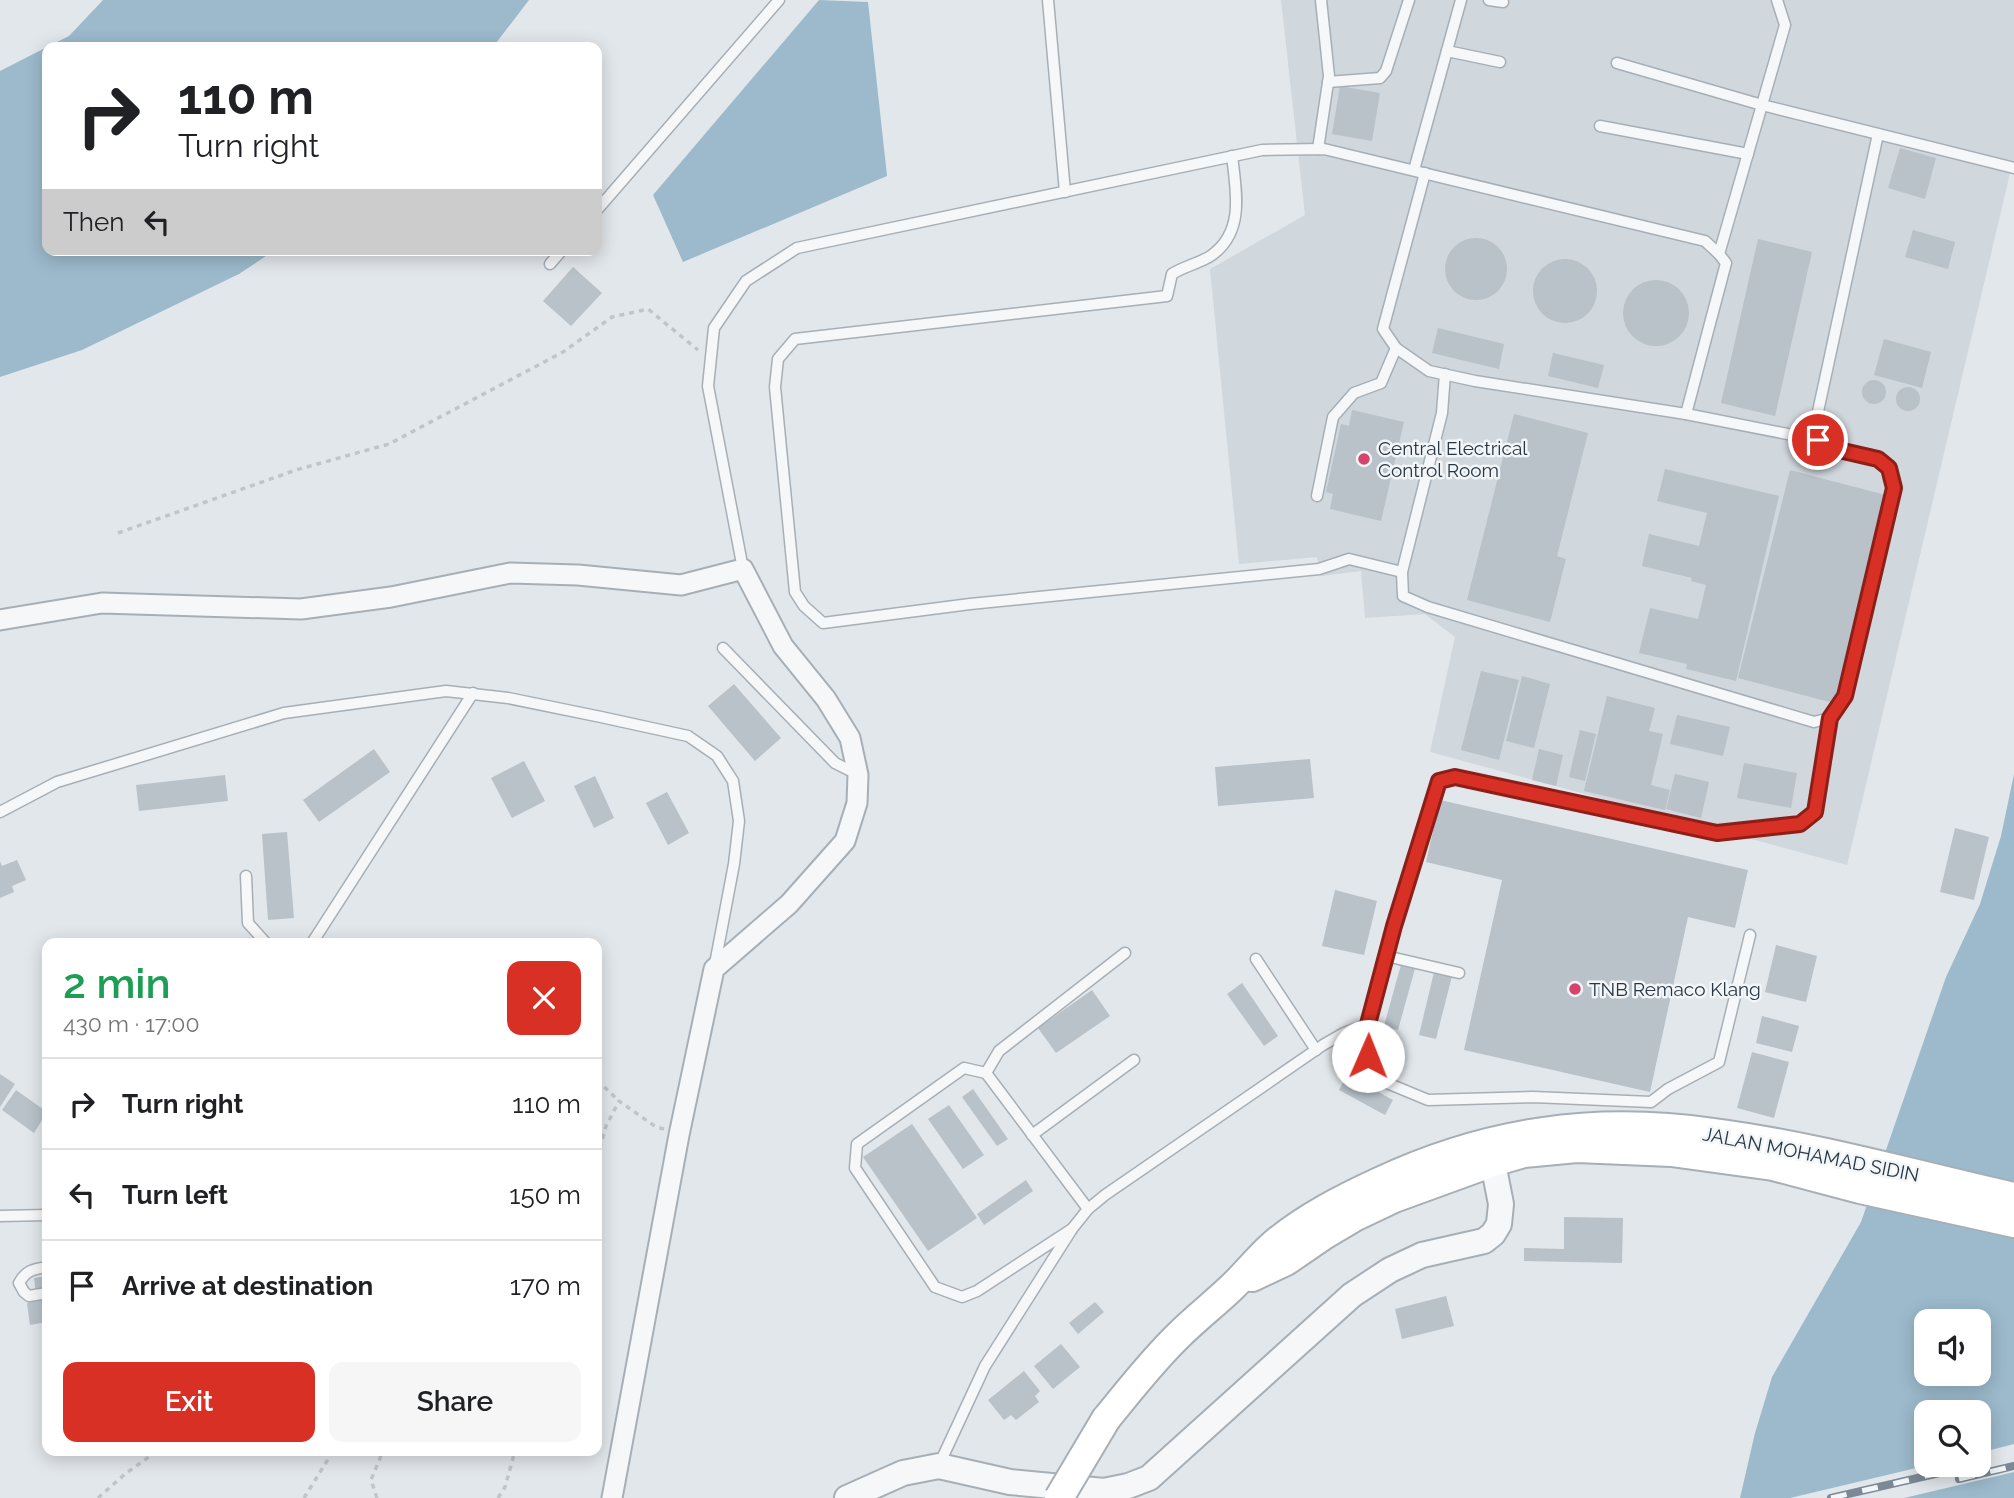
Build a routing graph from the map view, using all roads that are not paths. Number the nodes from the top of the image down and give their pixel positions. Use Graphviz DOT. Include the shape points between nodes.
graph roads {
  1 [pos="779,0"];
  2 [pos="1048,0"];
  3 [pos="1321,0"];
  4 [pos="1409,0"];
  5 [pos="1461,0"];
  6 [pos="1489,0"];
  7 [pos="1777,0"];
  8 [pos="1503,2"];
  9 [pos="1447,51"];
  10 [pos="1500,62"];
  11 [pos="1617,64"];
  12 [pos="1328,82"];
  13 [pos="1762,105"];
  14 [pos="1600,126"];
  15 [pos="1878,134"];
  16 [pos="1318,149"];
  17 [pos="1748,154"];
  18 [pos="1232,156"];
  19 [pos="2014,168"];
  20 [pos="1419,171"];
  21 [pos="1065,192"];
  22 [pos="602,204"];
  23 [pos="1719,254"];
  24 [pos="557,256"];
  25 [pos="550,264"];
  26 [pos="1396,348"];
  27 [pos="1444,374"];
  28 [pos="1686,414"];
  29 [pos="1818,440"];
  30 [pos="1317,496"];
  31 [pos="743,569"];
  32 [pos="1402,572"];
  33 [pos="0,620"];
  34 [pos="723,648"];
  35 [pos="473,693"];
  36 [pos="1830,718"];
  37 [pos="858,775"];
  38 [pos="0,812"];
  39 [pos="246,876"];
  40 [pos="1750,935"];
  41 [pos="262,938"];
  42 [pos="315,938"];
  43 [pos="1125,953"];
  44 [pos="1386,956"];
  45 [pos="1255,958"];
  46 [pos="714,969"];
  47 [pos="1459,973"];
  48 [pos="1368,1024"];
  49 [pos="1316,1050"];
  50 [pos="1135,1060"];
  51 [pos="986,1073"];
  52 [pos="1032,1135"];
  53 [pos="1712,1145"];
  54 [pos="1491,1152"];
  55 [pos="2014,1197"];
  56 [pos="1088,1209"];
  57 [pos="42,1215"];
  58 [pos="0,1216"];
  59 [pos="2014,1223"];
  60 [pos="1072,1229"];
  61 [pos="42,1268"];
  62 [pos="42,1294"];
  63 [pos="939,1466"];
  64 [pos="612,1498"];
  65 [pos="848,1498"];
  66 [pos="1059,1498"];
  1 -- 22 [label="lane"];
  2 -- 21 [label="lane"];
  3 -- 12 [label="lane"];
  4 -- 12 [label="lane" via="1380,78"];
  5 -- 9 [label="lane"];
  6 -- 8 [label="lane"];
  7 -- 13 [label="lane" via="1785,25"];
  9 -- 10 [label="lane"];
  9 -- 20 [label="lane"];
  11 -- 13 [label="lane"];
  12 -- 16 [label="lane"];
  13 -- 15 [label="lane"];
  13 -- 17 [label="lane"];
  14 -- 17 [label="lane"];
  15 -- 19 [label="lane"];
  15 -- 29 [label="lane" via="1814,430"];
  16 -- 18 [label="lane" via="1262,150"];
  16 -- 20 [label="lane"];
  17 -- 23 [label="lane"];
  18 -- 21 [label="lane"];
  18 -- 32 [label="lane" via="1238,208 1230,237 1212,255 1172,274 1167,296 795,339 778,359 775,387 795,592 823,623 1320,569 1349,559"];
  20 -- 23 [label="lane" via="1705,241"];
  20 -- 26 [label="lane" via="1383,329"];
  21 -- 31 [label="lane" via="797,248 746,281 714,328 708,386"];
  23 -- 28 [label="lane" via="1726,263"];
  24 -- 25 [label="lane"];
  26 -- 27 [label="lane" via="1429,371"];
  26 -- 30 [label="lane" via="1381,383 1354,393 1332,417"];
  27 -- 28 [label="lane"];
  27 -- 32 [label="lane" via="1442,413"];
  28 -- 29 [label="lane"];
  29 -- 36 [label="lane" via="1878,459 1889,468 1894,488 1845,696"];
  31 -- 33 [label="street" via="681,584 510,573 301,609 102,603"];
  31 -- 37 [label="street" via="783,646 826,699 850,738"];
  32 -- 36 [label="lane" via="1403,596 1428,607 1814,722"];
  34 -- 37 [label="lane" via="835,763"];
  35 -- 38 [label="lane" via="446,691 284,713 57,782"];
  35 -- 42 [label="lane"];
  35 -- 46 [label="lane" via="688,736 717,756 733,781 739,821"];
  36 -- 44 [label="lane" via="1815,812 1800,824 1717,833 1455,777 1439,781"];
  37 -- 46 [label="street" via="857,803 845,841 789,904"];
  39 -- 41 [label="lane" via="248,923"];
  40 -- 48 [label="lane" via="1719,1062 1651,1102 1533,1097 1428,1100 1387,1083 1368,1056"];
  43 -- 51 [label="lane" via="999,1051"];
  44 -- 47 [label="lane"];
  44 -- 48 [label="lane"];
  45 -- 49 [label="lane"];
  46 -- 64 [label="street"];
  48 -- 49 [label="lane"];
  49 -- 56 [label="lane"];
  50 -- 52 [label="lane"];
  51 -- 52 [label="lane"];
  51 -- 60 [label="lane" via="964,1068 877,1130 858,1144 855,1167 935,1287 962,1297"];
  52 -- 56 [label="lane"];
  53 -- 54 [label="main road, JALAN MOHAMAD SIDIN" via="1632,1126 1573,1127 1520,1135"];
  53 -- 55 [label="main road, JALAN MOHAMAD SIDIN" via="1777,1143"];
  53 -- 59 [label="main road, JALAN MOHAMAD SIDIN" via="1860,1189"];
  54 -- 63 [label="street" via="1501,1204 1493,1234 1484,1241 1422,1255 1352,1296 1149,1478 1104,1491 1010,1482"];
  54 -- 66 [label="main road, JALAN MOHAMAD SIDIN, bridge" via="1394,1198 1231,1288 1177,1336 1106,1419"];
  56 -- 60 [label="lane"];
  57 -- 58 [label="lane"];
  60 -- 63 [label="lane" via="985,1366"];
  61 -- 62 [label="lane" via="32,1269 19,1283 29,1297"];
  63 -- 65 [label="street" via="903,1473"];
}
